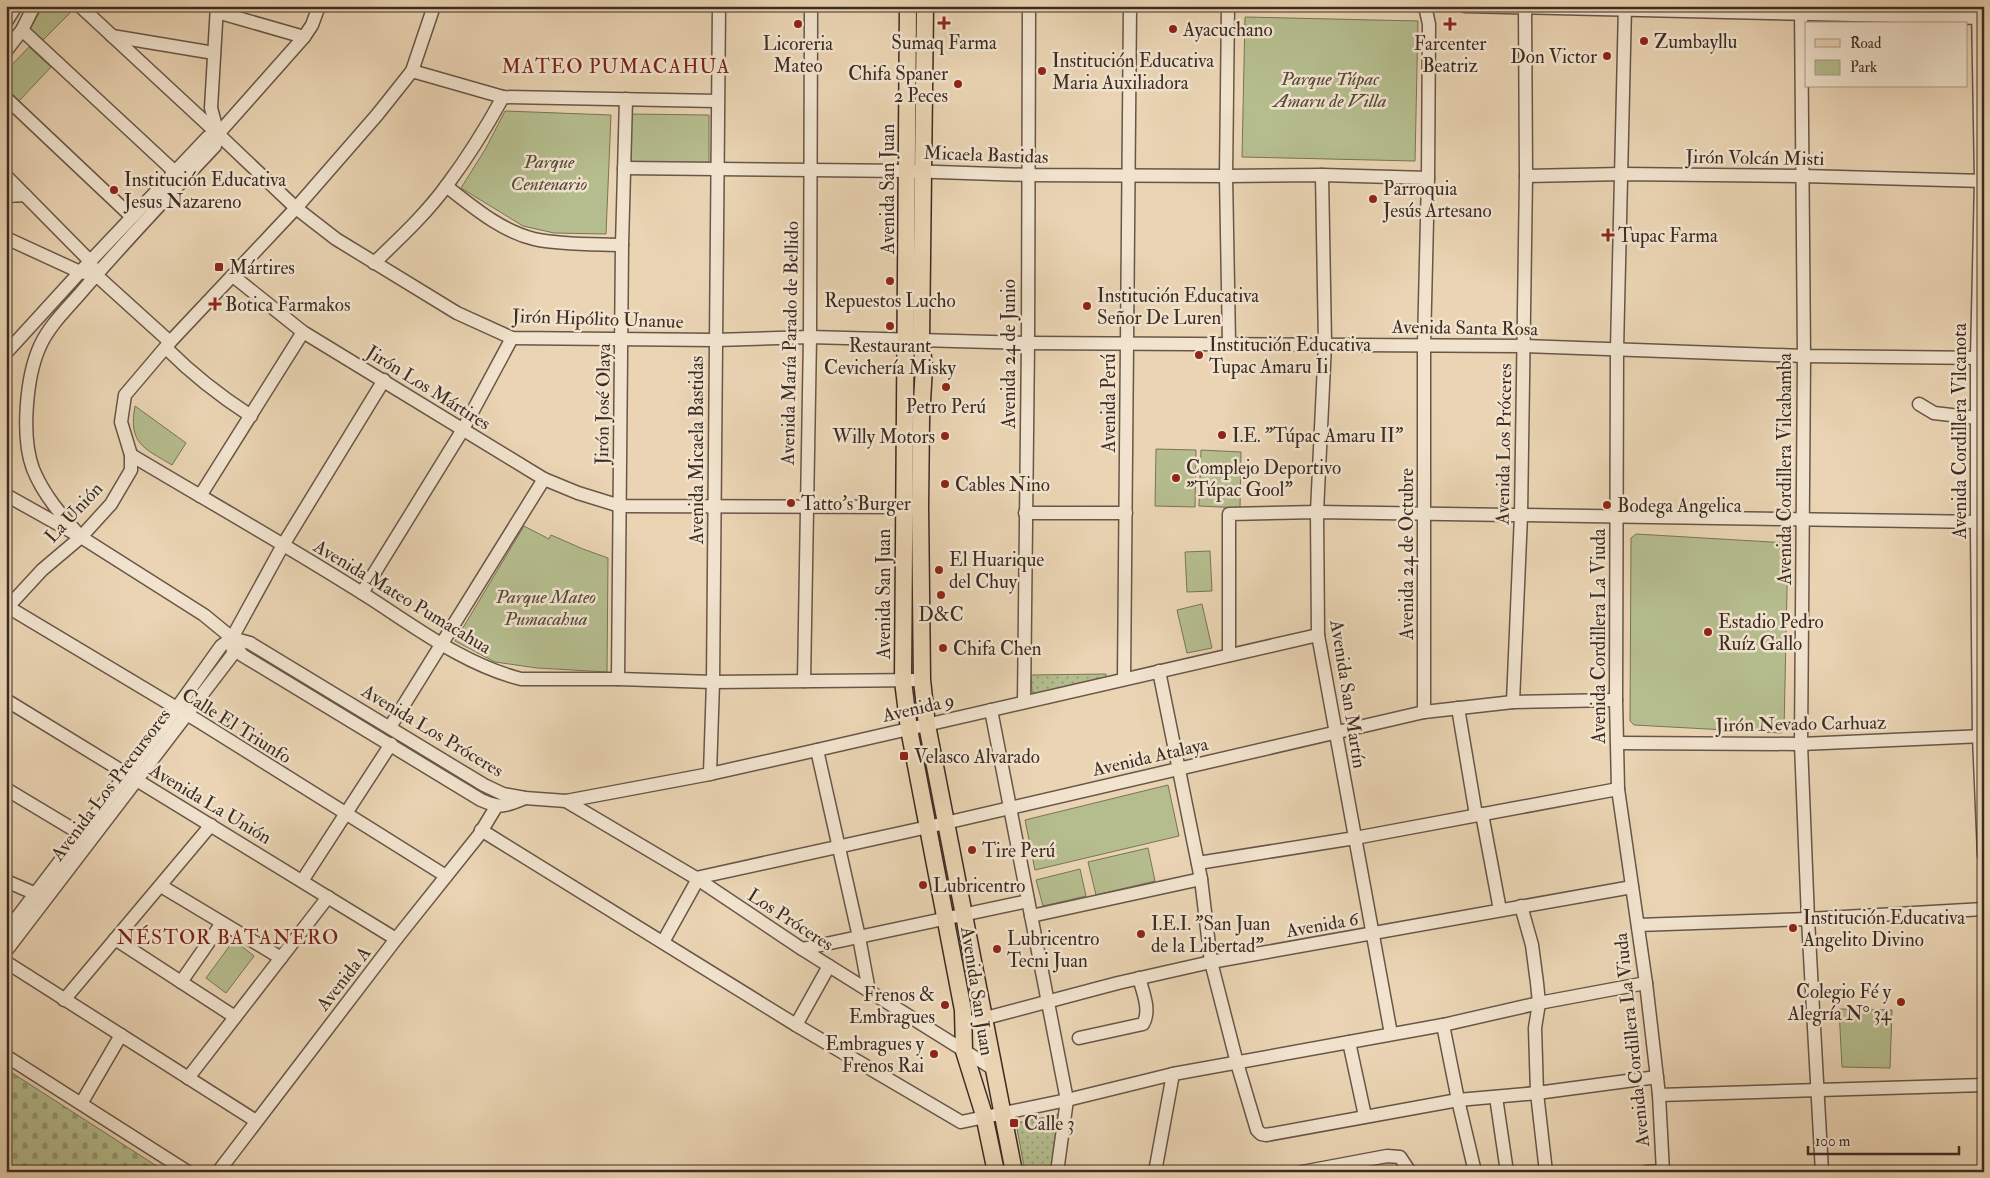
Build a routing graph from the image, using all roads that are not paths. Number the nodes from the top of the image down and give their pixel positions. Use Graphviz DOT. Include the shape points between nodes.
graph roads {
  1 [pos="16,6"];
  2 [pos="34,6"];
  3 [pos="319,6"];
  4 [pos="324,6"];
  5 [pos="434,6"];
  6 [pos="719,6"];
  7 [pos="811,6"];
  8 [pos="908,6"];
  9 [pos="925,6"];
  10 [pos="1029,6"];
  11 [pos="1130,6"];
  12 [pos="1228,6"];
  13 [pos="1425,6"];
  14 [pos="1465,6"];
  15 [pos="1525,7"];
  16 [pos="84,8"];
  17 [pos="1626,8"];
  18 [pos="217,9"];
  19 [pos="1801,10"];
  20 [pos="1980,14"];
  21 [pos="6,22"];
  22 [pos="312,25"];
  23 [pos="14,34"];
  24 [pos="112,36"];
  25 [pos="304,37"];
  26 [pos="133,39"];
  27 [pos="6,51"];
  28 [pos="130,52"];
  29 [pos="214,53"];
  30 [pos="412,71"];
  31 [pos="503,97"];
  32 [pos="6,98"];
  33 [pos="626,100"];
  34 [pos="717,101"];
  35 [pos="218,134"];
  36 [pos="624,168"];
  37 [pos="718,169"];
  38 [pos="809,169"];
  39 [pos="915,171"];
  40 [pos="175,172"];
  41 [pos="1622,174"];
  42 [pos="1028,175"];
  43 [pos="1322,175"];
  44 [pos="6,176"];
  45 [pos="1129,176"];
  46 [pos="1226,176"];
  47 [pos="1526,176"];
  48 [pos="1803,176"];
  49 [pos="1428,178"];
  50 [pos="1982,181"];
  51 [pos="446,186"];
  52 [pos="25,195"];
  53 [pos="6,196"];
  54 [pos="296,208"];
  55 [pos="132,217"];
  56 [pos="6,238"];
  57 [pos="622,245"];
  58 [pos="90,261"];
  59 [pos="374,263"];
  60 [pos="80,272"];
  61 [pos="96,275"];
  62 [pos="233,276"];
  63 [pos="303,332"];
  64 [pos="810,337"];
  65 [pos="512,338"];
  66 [pos="622,338"];
  67 [pos="715,340"];
  68 [pos="914,340"];
  69 [pos="1028,343"];
  70 [pos="1229,343"];
  71 [pos="1127,344"];
  72 [pos="1325,344"];
  73 [pos="168,345"];
  74 [pos="1424,345"];
  75 [pos="1523,346"];
  76 [pos="1617,348"];
  77 [pos="6,353"];
  78 [pos="1804,356"];
  79 [pos="1981,358"];
  80 [pos="384,380"];
  81 [pos="1919,404"];
  82 [pos="251,416"];
  83 [pos="1977,418"];
  84 [pos="462,431"];
  85 [pos="131,455"];
  86 [pos="544,479"];
  87 [pos="6,495"];
  88 [pos="200,496"];
  89 [pos="620,506"];
  90 [pos="714,507"];
  91 [pos="904,507"];
  92 [pos="806,508"];
  93 [pos="920,508"];
  94 [pos="1126,512"];
  95 [pos="1317,512"];
  96 [pos="1025,513"];
  97 [pos="1521,514"];
  98 [pos="1424,515"];
  99 [pos="1616,516"];
  100 [pos="1803,521"];
  101 [pos="1980,522"];
  102 [pos="81,537"];
  103 [pos="283,545"];
  104 [pos="362,593"];
  105 [pos="7,608"];
  106 [pos="1318,635"];
  107 [pos="232,638"];
  108 [pos="442,645"];
  109 [pos="1228,655"];
  110 [pos="1159,671"];
  111 [pos="618,679"];
  112 [pos="1124,679"];
  113 [pos="903,680"];
  114 [pos="922,680"];
  115 [pos="804,681"];
  116 [pos="713,682"];
  117 [pos="6,700"];
  118 [pos="1616,700"];
  119 [pos="1024,702"];
  120 [pos="1512,702"];
  121 [pos="1458,708"];
  122 [pos="991,710"];
  123 [pos="181,712"];
  124 [pos="1424,712"];
  125 [pos="927,725"];
  126 [pos="390,727"];
  127 [pos="910,729"];
  128 [pos="1335,733"];
  129 [pos="1981,736"];
  130 [pos="1618,743"];
  131 [pos="391,744"];
  132 [pos="1802,744"];
  133 [pos="818,750"];
  134 [pos="1179,769"];
  135 [pos="710,774"];
  136 [pos="132,777"];
  137 [pos="1618,788"];
  138 [pos="6,789"];
  139 [pos="525,798"];
  140 [pos="566,801"];
  141 [pos="496,807"];
  142 [pos="1010,808"];
  143 [pos="346,814"];
  144 [pos="1479,814"];
  145 [pos="946,823"];
  146 [pos="211,825"];
  147 [pos="928,827"];
  148 [pos="481,830"];
  149 [pos="81,834"];
  150 [pos="1355,838"];
  151 [pos="838,846"];
  152 [pos="1984,855"];
  153 [pos="1198,863"];
  154 [pos="446,876"];
  155 [pos="697,878"];
  156 [pos="1201,879"];
  157 [pos="6,881"];
  158 [pos="302,881"];
  159 [pos="161,886"];
  160 [pos="1632,887"];
  161 [pos="36,894"];
  162 [pos="328,897"];
  163 [pos="1028,901"];
  164 [pos="1521,906"];
  165 [pos="1984,908"];
  166 [pos="1500,910"];
  167 [pos="964,915"];
  168 [pos="1031,916"];
  169 [pos="946,918"];
  170 [pos="1808,920"];
  171 [pos="222,923"];
  172 [pos="1638,925"];
  173 [pos="6,932"];
  174 [pos="1373,934"];
  175 [pos="859,937"];
  176 [pos="115,939"];
  177 [pos="396,939"];
  178 [pos="663,942"];
  179 [pos="802,949"];
  180 [pos="6,951"];
  181 [pos="281,958"];
  182 [pos="6,962"];
  183 [pos="1211,962"];
  184 [pos="828,966"];
  185 [pos="1139,978"];
  186 [pos="181,982"];
  187 [pos="1646,983"];
  188 [pos="869,991"];
  189 [pos="64,1000"];
  190 [pos="1538,1002"];
  191 [pos="1048,1003"];
  192 [pos="235,1017"];
  193 [pos="984,1018"];
  194 [pos="963,1024"];
  195 [pos="796,1025"];
  196 [pos="1443,1025"];
  197 [pos="1391,1034"];
  198 [pos="121,1036"];
  199 [pos="1079,1038"];
  200 [pos="1349,1042"];
  201 [pos="964,1051"];
  202 [pos="6,1056"];
  203 [pos="1238,1063"];
  204 [pos="994,1070"];
  205 [pos="1173,1074"];
  206 [pos="1656,1077"];
  207 [pos="188,1078"];
  208 [pos="1984,1085"];
  209 [pos="1818,1090"];
  210 [pos="1537,1093"];
  211 [pos="1659,1095"];
  212 [pos="1496,1097"];
  213 [pos="1067,1100"];
  214 [pos="1458,1100"];
  215 [pos="82,1102"];
  216 [pos="1003,1114"];
  217 [pos="1365,1116"];
  218 [pos="984,1117"];
  219 [pos="256,1122"];
  220 [pos="1663,1171"];
  221 [pos="188,1172"];
  222 [pos="218,1172"];
  223 [pos="996,1172"];
  224 [pos="1014,1172"];
  225 [pos="1057,1172"];
  226 [pos="1155,1172"];
  227 [pos="1302,1172"];
  228 [pos="1410,1172"];
  229 [pos="1475,1172"];
  230 [pos="1507,1172"];
  231 [pos="1546,1172"];
  232 [pos="1646,1172"];
  233 [pos="1822,1172"];
  1 -- 21 [label="street"];
  2 -- 23 [label="street"];
  3 -- 22 [label="street"];
  4 -- 22 [label="street"];
  5 -- 30 [label="street"];
  6 -- 34 [label="street, Avenida Micaela Bastidas"];
  7 -- 38 [label="street, Avenida María Parado de Bellido"];
  8 -- 39 [label="main road, Avenida San Juan"];
  9 -- 39 [label="main road, Avenida San Juan"];
  10 -- 42 [label="street, Avenida 24 de Junio"];
  11 -- 45 [label="street, Avenida Perú"];
  12 -- 46 [label="street"];
  13 -- 49 [label="street, Avenida 24 de Octubre" via="1429,24"];
  14 -- 15 [label="street"];
  15 -- 17 [label="street"];
  15 -- 47 [label="street, Avenida Los Próceres"];
  16 -- 24 [label="street, Jirón Hipólito Unanue"];
  17 -- 19 [label="street"];
  17 -- 41 [label="street, Avenida Cordillera La Viuda"];
  18 -- 25 [label="street"];
  18 -- 29 [label="street"];
  19 -- 20 [label="street"];
  19 -- 48 [label="street, Avenida Cordillera Vilcabamba"];
  20 -- 50 [label="street, Avenida Cordillera Vilcanota"];
  22 -- 25 [label="street"];
  23 -- 27 [label="street"];
  23 -- 40 [label="street"];
  24 -- 26 [label="street"];
  24 -- 28 [label="street, Jirón Hipólito Unanue"];
  25 -- 35 [label="street"];
  26 -- 28 [label="street"];
  26 -- 29 [label="street"];
  28 -- 35 [label="street, Jirón Hipólito Unanue"];
  29 -- 35 [label="street" via="211,108"];
  30 -- 31 [label="street"];
  30 -- 54 [label="street"];
  31 -- 33 [label="street"];
  31 -- 51 [label="street"];
  32 -- 55 [label="street"];
  33 -- 34 [label="street"];
  33 -- 36 [label="street, Jirón José Olaya"];
  34 -- 37 [label="street, Avenida Micaela Bastidas"];
  35 -- 40 [label="street" via="208,137"];
  35 -- 54 [label="street, Jirón Hipólito Unanue"];
  35 -- 61 [label="street" via="215,146"];
  36 -- 37 [label="street, Micaela Bastidas"];
  36 -- 57 [label="street, Jirón José Olaya"];
  37 -- 38 [label="street, Micaela Bastidas"];
  37 -- 67 [label="street, Avenida Micaela Bastidas"];
  38 -- 39 [label="street, Micaela Bastidas"];
  38 -- 64 [label="street, Avenida María Parado de Bellido"];
  39 -- 42 [label="street, Micaela Bastidas"];
  39 -- 68 [label="main road, Avenida San Juan"];
  40 -- 55 [label="street"];
  41 -- 47 [label="street, Jirón Volcán Misti"];
  41 -- 48 [label="street, Jirón Volcán Misti"];
  41 -- 76 [label="street, Avenida Cordillera La Viuda"];
  42 -- 45 [label="street, Micaela Bastidas"];
  42 -- 69 [label="street, Avenida 24 de Junio"];
  43 -- 46 [label="street"];
  43 -- 49 [label="street"];
  43 -- 72 [label="street, Avenida San Martín"];
  44 -- 52 [label="street"];
  45 -- 46 [label="street, Micaela Bastidas"];
  45 -- 71 [label="street, Avenida Perú"];
  46 -- 70 [label="street"];
  47 -- 75 [label="street, Avenida Los Próceres"];
  48 -- 50 [label="street, Jirón Volcán Misti"];
  48 -- 78 [label="street, Avenida Cordillera Vilcabamba"];
  49 -- 74 [label="street, Avenida 24 de Octubre"];
  50 -- 79 [label="street, Avenida Cordillera Vilcanota"];
  51 -- 57 [label="street" via="480,212 534,239"];
  51 -- 59 [label="street"];
  52 -- 53 [label="street"];
  52 -- 58 [label="street"];
  54 -- 59 [label="street, Jirón Hipólito Unanue"];
  54 -- 62 [label="street"];
  55 -- 58 [label="street"];
  56 -- 60 [label="street"];
  57 -- 66 [label="street, Jirón José Olaya"];
  58 -- 60 [label="street"];
  58 -- 61 [label="street"];
  59 -- 65 [label="street, Jirón Hipólito Unanue" via="457,313"];
  60 -- 61 [label="street"];
  60 -- 77 [label="street"];
  61 -- 73 [label="street"];
  61 -- 102 [label="street" via="40,344 29,382 26,430 32,468 48,498"];
  62 -- 63 [label="street, Jirón Los Mártires"];
  62 -- 73 [label="street"];
  63 -- 80 [label="street, Jirón Los Mártires"];
  63 -- 82 [label="street"];
  64 -- 67 [label="street, Jirón Hipólito Unanue"];
  64 -- 68 [label="street, Jirón Hipólito Unanue"];
  64 -- 92 [label="street, Avenida María Parado de Bellido"];
  65 -- 66 [label="street, Jirón Hipólito Unanue"];
  65 -- 84 [label="street"];
  66 -- 67 [label="street, Jirón Hipólito Unanue"];
  66 -- 89 [label="street, Jirón José Olaya"];
  67 -- 90 [label="street, Avenida Micaela Bastidas"];
  68 -- 69 [label="street, Avenida Santa Rosa"];
  68 -- 91 [label="main road, Avenida San Juan"];
  68 -- 93 [label="main road, Avenida San Juan" via="924,367"];
  69 -- 71 [label="street, Avenida Santa Rosa"];
  69 -- 96 [label="street, Avenida 24 de Junio"];
  70 -- 71 [label="street, Avenida Santa Rosa"];
  70 -- 72 [label="street, Avenida Santa Rosa"];
  71 -- 94 [label="street, Avenida Perú"];
  72 -- 74 [label="street, Avenida Santa Rosa"];
  72 -- 95 [label="street, Avenida San Martín"];
  73 -- 82 [label="street" via="190,372"];
  73 -- 85 [label="street, La Unión" via="125,395 121,422"];
  74 -- 75 [label="street, Avenida Santa Rosa"];
  74 -- 98 [label="street, Avenida 24 de Octubre"];
  75 -- 76 [label="street, Avenida Santa Rosa"];
  75 -- 97 [label="street, Avenida Los Próceres"];
  76 -- 78 [label="street, Avenida Santa Rosa"];
  76 -- 99 [label="street, Avenida Cordillera La Viuda"];
  78 -- 79 [label="street, Avenida Santa Rosa"];
  78 -- 100 [label="street, Avenida Cordillera Vilcabamba"];
  79 -- 83 [label="street, Avenida Cordillera Vilcanota"];
  80 -- 84 [label="street, Jirón Los Mártires"];
  80 -- 103 [label="street, Avenida Los Precursores"];
  81 -- 83 [label="street" via="1934,413"];
  82 -- 88 [label="street"];
  83 -- 101 [label="street, Avenida Cordillera Vilcanota"];
  84 -- 86 [label="street, Jirón Los Mártires"];
  84 -- 104 [label="street"];
  85 -- 88 [label="street, Avenida Mateo Pumacahua"];
  85 -- 102 [label="street, La Unión" via="131,470 111,504"];
  86 -- 89 [label="street, Jirón Los Mártires"];
  86 -- 108 [label="street"];
  87 -- 102 [label="street, Avenida Los Próceres"];
  88 -- 103 [label="street, Avenida Mateo Pumacahua"];
  89 -- 90 [label="street, Jirón Los Mártires"];
  89 -- 111 [label="street, Jirón José Olaya"];
  90 -- 92 [label="street, Jirón Los Mártires"];
  90 -- 116 [label="street, Avenida Micaela Bastidas"];
  91 -- 92 [label="street, Jirón Los Mártires"];
  91 -- 93 [label="street, Jirón Los Mártires"];
  91 -- 113 [label="main road, Avenida San Juan"];
  92 -- 115 [label="street, Avenida María Parado de Bellido"];
  93 -- 114 [label="main road, Avenida San Juan"];
  94 -- 96 [label="street"];
  94 -- 112 [label="street, Avenida Perú"];
  95 -- 98 [label="street"];
  95 -- 106 [label="street, Avenida San Martín"];
  95 -- 109 [label="street" via="1229,514"];
  96 -- 119 [label="street, Avenida 24 de Junio"];
  97 -- 98 [label="street"];
  97 -- 99 [label="street"];
  97 -- 120 [label="street, Avenida Los Próceres"];
  98 -- 124 [label="street, Avenida 24 de Octubre"];
  99 -- 100 [label="street"];
  99 -- 118 [label="street, Avenida Cordillera La Viuda"];
  100 -- 101 [label="street"];
  100 -- 132 [label="street, Avenida Cordillera Vilcabamba"];
  101 -- 129 [label="street, Avenida Cordillera Vilcanota"];
  102 -- 105 [label="street, La Unión" via="42,570"];
  102 -- 107 [label="street, Avenida Los Próceres" via="204,615"];
  103 -- 104 [label="street, Avenida Mateo Pumacahua"];
  103 -- 107 [label="street, Avenida Los Precursores"];
  104 -- 108 [label="street, Avenida Mateo Pumacahua"];
  105 -- 123 [label="street, Calle El Triunfo"];
  106 -- 109 [label="street, Avenida 9"];
  106 -- 128 [label="street, Avenida San Martín"];
  107 -- 123 [label="street, Avenida Los Precursores" via="233,654"];
  107 -- 126 [label="street, Avenida Los Próceres" via="250,642"];
  107 -- 131 [label="street, Avenida Los Próceres" via="242,654"];
  108 -- 111 [label="street, Avenida Mateo Pumacahua" via="486,668 521,679"];
  108 -- 126 [label="street"];
  109 -- 110 [label="street, Avenida 9"];
  110 -- 112 [label="street, Avenida 9"];
  110 -- 134 [label="street"];
  111 -- 116 [label="street, Avenida Mateo Pumacahua"];
  112 -- 119 [label="street, Avenida 9"];
  113 -- 114 [label="street, Avenida Mateo Pumacahua"];
  113 -- 115 [label="street, Avenida Mateo Pumacahua"];
  113 -- 127 [label="main road, Avenida San Juan"];
  114 -- 125 [label="main road, Avenida San Juan"];
  115 -- 116 [label="street, Avenida Mateo Pumacahua"];
  116 -- 135 [label="street, Avenida Micaela Bastidas"];
  117 -- 136 [label="street, Avenida La Unión"];
  118 -- 120 [label="street, Avenida Atalaya"];
  118 -- 130 [label="street, Avenida Cordillera La Viuda"];
  119 -- 122 [label="street, Avenida 9"];
  120 -- 121 [label="street, Avenida Atalaya"];
  121 -- 124 [label="street, Avenida Atalaya"];
  121 -- 144 [label="street"];
  122 -- 125 [label="street, Avenida 9"];
  122 -- 142 [label="street"];
  123 -- 136 [label="street, Avenida Los Precursores"];
  123 -- 143 [label="street, Calle El Triunfo"];
  124 -- 128 [label="street, Avenida Atalaya"];
  125 -- 127 [label="street, Avenida 9"];
  125 -- 145 [label="main road, Avenida San Juan"];
  126 -- 139 [label="street, Avenida Los Próceres" via="484,785 503,794"];
  127 -- 133 [label="street, Avenida 9"];
  127 -- 147 [label="main road, Avenida San Juan"];
  128 -- 134 [label="street, Avenida Atalaya"];
  128 -- 150 [label="street, Avenida San Martín"];
  129 -- 132 [label="street, Jirón Nevado Carhuaz"];
  129 -- 152 [label="street, Avenida Cordillera Vilcanota"];
  130 -- 132 [label="street, Jirón Nevado Carhuaz"];
  130 -- 137 [label="street, Avenida Cordillera La Viuda"];
  131 -- 141 [label="street, Avenida Los Próceres"];
  131 -- 143 [label="street"];
  132 -- 170 [label="street, Avenida Cordillera Vilcabamba"];
  133 -- 135 [label="street, Avenida 9"];
  133 -- 151 [label="street"];
  134 -- 142 [label="street, Avenida Atalaya"];
  134 -- 153 [label="street"];
  135 -- 140 [label="street, Avenida 9"];
  136 -- 146 [label="street, Avenida La Unión"];
  136 -- 149 [label="street, Avenida Los Precursores"];
  136 -- 180 [label="street, Avenida Los Precursores"];
  137 -- 144 [label="street"];
  137 -- 160 [label="street, Avenida Cordillera La Viuda"];
  138 -- 149 [label="street"];
  139 -- 140 [label="street, Avenida 9"];
  139 -- 141 [label="street, Avenida Los Próceres"];
  140 -- 155 [label="street, Los Próceres"];
  141 -- 148 [label="street, Avenida A"];
  142 -- 145 [label="street, Avenida Atalaya"];
  142 -- 163 [label="street"];
  143 -- 154 [label="street, Calle El Triunfo"];
  143 -- 158 [label="street"];
  144 -- 150 [label="street"];
  144 -- 166 [label="street"];
  145 -- 147 [label="street, Avenida Atalaya"];
  145 -- 167 [label="main road, Avenida San Juan"];
  146 -- 158 [label="street, Avenida La Unión"];
  146 -- 159 [label="street"];
  147 -- 151 [label="street, Avenida Atalaya"];
  147 -- 169 [label="main road, Avenida San Juan"];
  148 -- 154 [label="street, Avenida A"];
  148 -- 178 [label="street"];
  149 -- 161 [label="street, Avenida Los Precursores"];
  150 -- 153 [label="street"];
  150 -- 174 [label="street, Avenida San Martín"];
  151 -- 155 [label="street, Avenida Atalaya"];
  151 -- 175 [label="street"];
  153 -- 156 [label="street"];
  154 -- 177 [label="street, Avenida A"];
  155 -- 178 [label="street"];
  155 -- 179 [label="street, Los Próceres"];
  156 -- 168 [label="street"];
  156 -- 183 [label="street"];
  157 -- 161 [label="street"];
  158 -- 162 [label="street, Avenida La Unión"];
  159 -- 171 [label="street"];
  159 -- 176 [label="street"];
  160 -- 164 [label="street, Avenida 6"];
  160 -- 172 [label="street, Avenida Cordillera La Viuda"];
  161 -- 173 [label="street, Avenida Los Precursores"];
  162 -- 177 [label="street, Avenida La Unión"];
  162 -- 181 [label="street"];
  163 -- 167 [label="street"];
  163 -- 168 [label="street"];
  164 -- 166 [label="street, Avenida 6"];
  164 -- 190 [label="street" via="1534,954"];
  165 -- 170 [label="street"];
  166 -- 174 [label="street, Avenida 6"];
  167 -- 169 [label="street"];
  167 -- 193 [label="main road, Avenida San Juan"];
  168 -- 191 [label="street"];
  169 -- 175 [label="street"];
  169 -- 194 [label="main road, Avenida San Juan"];
  170 -- 172 [label="street"];
  170 -- 209 [label="street, Avenida Cordillera Vilcabamba"];
  171 -- 181 [label="street"];
  171 -- 186 [label="street"];
  172 -- 187 [label="street, Avenida Cordillera La Viuda"];
  174 -- 183 [label="street, Avenida 6"];
  174 -- 197 [label="street, Avenida San Martín"];
  175 -- 179 [label="street"];
  175 -- 188 [label="street"];
  176 -- 186 [label="street"];
  176 -- 189 [label="street"];
  177 -- 219 [label="street, Avenida A"];
  178 -- 195 [label="street"];
  179 -- 184 [label="street, Los Próceres"];
  181 -- 192 [label="street"];
  182 -- 189 [label="street"];
  183 -- 185 [label="street, Avenida 6"];
  183 -- 203 [label="street"];
  184 -- 188 [label="street, Los Próceres"];
  184 -- 195 [label="street"];
  185 -- 191 [label="street, Avenida 6"];
  185 -- 199 [label="street" via="1146,1021"];
  186 -- 192 [label="street"];
  187 -- 190 [label="street"];
  187 -- 206 [label="street, Avenida Cordillera La Viuda"];
  188 -- 201 [label="street, Los Próceres"];
  189 -- 198 [label="street"];
  190 -- 196 [label="street"];
  190 -- 210 [label="street" via="1535,1028"];
  191 -- 193 [label="street, Avenida 6"];
  191 -- 213 [label="street"];
  192 -- 207 [label="street"];
  193 -- 194 [label="street, Avenida 6"];
  193 -- 204 [label="main road, Avenida San Juan"];
  194 -- 201 [label="main road, Avenida San Juan"];
  195 -- 218 [label="street" via="958,1122"];
  196 -- 197 [label="street"];
  196 -- 214 [label="street"];
  197 -- 200 [label="street"];
  198 -- 207 [label="street"];
  198 -- 215 [label="street"];
  200 -- 203 [label="street"];
  200 -- 217 [label="street"];
  201 -- 204 [label="street, Los Próceres"];
  201 -- 218 [label="main road, Avenida San Juan"];
  202 -- 215 [label="street"];
  203 -- 205 [label="street"];
  203 -- 217 [label="street" via="1257,1130 1261,1134"];
  204 -- 216 [label="main road, Avenida San Juan"];
  205 -- 213 [label="street"];
  205 -- 226 [label="street"];
  206 -- 210 [label="street"];
  206 -- 211 [label="street, Avenida Cordillera La Viuda"];
  207 -- 219 [label="street"];
  208 -- 209 [label="street"];
  209 -- 211 [label="street"];
  209 -- 233 [label="street, Avenida Cordillera Vilcabamba"];
  210 -- 212 [label="street"];
  210 -- 231 [label="street"];
  211 -- 220 [label="street, Avenida Cordillera La Viuda"];
  212 -- 214 [label="street"];
  212 -- 230 [label="street"];
  213 -- 216 [label="street"];
  213 -- 225 [label="street"];
  214 -- 217 [label="street"];
  214 -- 229 [label="street"];
  215 -- 221 [label="street"];
  216 -- 218 [label="street"];
  216 -- 224 [label="main road, Avenida San Juan"];
  218 -- 223 [label="main road, Avenida San Juan"];
  219 -- 222 [label="street, Avenida A"];
  220 -- 232 [label="street"];
  227 -- 228 [label="street" via="1387,1156 1400,1157"];
}
